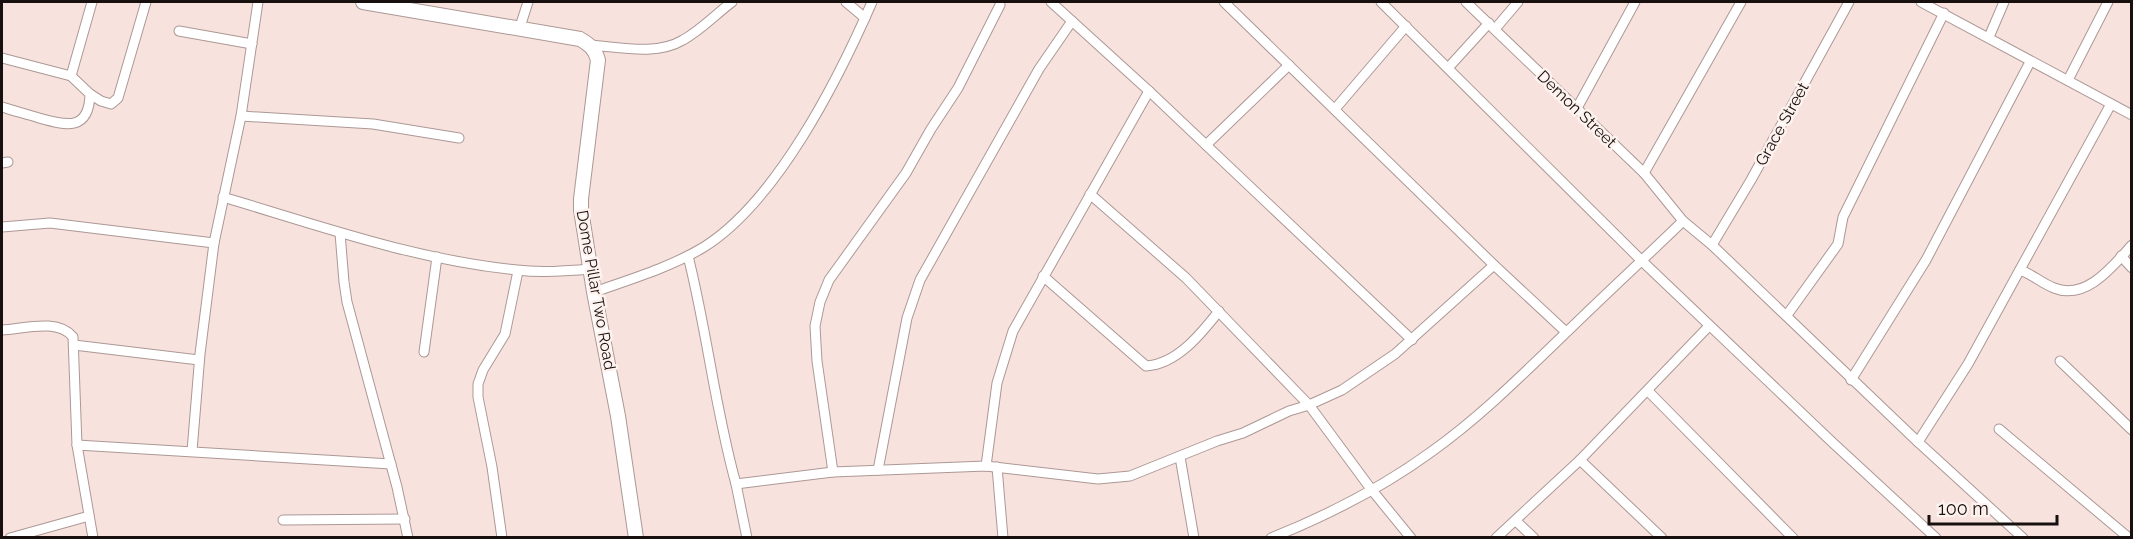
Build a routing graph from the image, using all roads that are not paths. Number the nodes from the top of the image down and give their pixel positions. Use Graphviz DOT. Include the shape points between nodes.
graph roads {
  1 [pos="92,2"];
  2 [pos="146,2"];
  3 [pos="258,2"];
  4 [pos="363,2"];
  5 [pos="528,2"];
  6 [pos="732,2"];
  7 [pos="846,2"];
  8 [pos="872,2"];
  9 [pos="1051,2"];
  10 [pos="1224,2"];
  11 [pos="1381,2"];
  12 [pos="1466,2"];
  13 [pos="1518,2"];
  14 [pos="1635,2"];
  15 [pos="1741,2"];
  16 [pos="1849,2"];
  17 [pos="1921,2"];
  18 [pos="2004,2"];
  19 [pos="2108,2"];
  20 [pos="1000,5"];
  21 [pos="1944,13"];
  22 [pos="864,18"];
  23 [pos="1072,21"];
  24 [pos="1406,26"];
  25 [pos="1492,26"];
  26 [pos="519,30"];
  27 [pos="178,31"];
  28 [pos="1989,37"];
  29 [pos="252,44"];
  30 [pos="590,45"];
  31 [pos="2,58"];
  32 [pos="2030,62"];
  33 [pos="1288,65"];
  34 [pos="1448,68"];
  35 [pos="71,76"];
  36 [pos="2068,80"];
  37 [pos="1149,92"];
  38 [pos="90,94"];
  39 [pos="2110,104"];
  40 [pos="2,107"];
  41 [pos="1577,108"];
  42 [pos="1335,109"];
  43 [pos="2132,115"];
  44 [pos="241,117"];
  45 [pos="459,138"];
  46 [pos="1206,145"];
  47 [pos="1644,173"];
  48 [pos="1090,194"];
  49 [pos="223,197"];
  50 [pos="1683,221"];
  51 [pos="2,227"];
  52 [pos="340,233"];
  53 [pos="214,243"];
  54 [pos="1712,245"];
  55 [pos="2132,245"];
  56 [pos="688,256"];
  57 [pos="2121,256"];
  58 [pos="437,257"];
  59 [pos="1642,261"];
  60 [pos="1494,265"];
  61 [pos="2132,268"];
  62 [pos="590,269"];
  63 [pos="2020,270"];
  64 [pos="518,271"];
  65 [pos="1043,276"];
  66 [pos="594,292"];
  67 [pos="1219,311"];
  68 [pos="1787,315"];
  69 [pos="1709,326"];
  70 [pos="2,330"];
  71 [pos="1566,332"];
  72 [pos="1412,340"];
  73 [pos="74,345"];
  74 [pos="424,352"];
  75 [pos="199,360"];
  76 [pos="2060,361"];
  77 [pos="1851,380"];
  78 [pos="1648,391"];
  79 [pos="1309,405"];
  80 [pos="1999,429"];
  81 [pos="2132,430"];
  82 [pos="1918,442"];
  83 [pos="77,446"];
  84 [pos="192,451"];
  85 [pos="1180,457"];
  86 [pos="1580,460"];
  87 [pos="391,464"];
  88 [pos="986,466"];
  89 [pos="997,467"];
  90 [pos="878,470"];
  91 [pos="833,472"];
  92 [pos="736,484"];
  93 [pos="1371,489"];
  94 [pos="89,516"];
  95 [pos="405,519"];
  96 [pos="283,520"];
  97 [pos="1516,520"];
  98 [pos="1289,534"];
  99 [pos="10,537"];
  100 [pos="93,537"];
  101 [pos="408,537"];
  102 [pos="502,537"];
  103 [pos="636,537"];
  104 [pos="747,537"];
  105 [pos="1003,537"];
  106 [pos="1194,537"];
  107 [pos="1270,537"];
  108 [pos="1411,537"];
  109 [pos="1496,537"];
  110 [pos="1534,537"];
  111 [pos="1662,537"];
  112 [pos="1793,537"];
  113 [pos="1936,537"];
  114 [pos="2023,537"];
  115 [pos="2128,537"];
  1 -- 35 [label="street"];
  2 -- 38 [label="street" via="118,98 111,104"];
  3 -- 29 [label="street"];
  4 -- 26 [label="street"];
  5 -- 26 [label="street"];
  6 -- 30 [label="street" via="685,40 670,47 653,50"];
  7 -- 22 [label="street"];
  8 -- 22 [label="street"];
  9 -- 23 [label="street"];
  10 -- 33 [label="street"];
  11 -- 24 [label="street"];
  12 -- 25 [label="street, Demon Street"];
  13 -- 25 [label="street"];
  14 -- 41 [label="street"];
  15 -- 47 [label="street"];
  16 -- 54 [label="street, Grace Street"];
  17 -- 21 [label="street"];
  18 -- 28 [label="street"];
  19 -- 36 [label="street"];
  20 -- 91 [label="street" via="958,88 906,173 829,280 820,302 815,326 817,361"];
  21 -- 28 [label="street"];
  21 -- 68 [label="street" via="1843,217 1838,244"];
  22 -- 56 [label="street" via="819,106 782,167 724,231"];
  23 -- 37 [label="street"];
  23 -- 90 [label="street" via="1039,69 920,280 907,318"];
  24 -- 34 [label="street"];
  24 -- 42 [label="street"];
  25 -- 34 [label="street"];
  25 -- 41 [label="street, Demon Street"];
  26 -- 30 [label="street" via="580,39"];
  27 -- 29 [label="street"];
  28 -- 32 [label="street"];
  29 -- 44 [label="street"];
  30 -- 62 [label="street, Dome Pillar Two Road" via="598,60 580,199"];
  31 -- 35 [label="street"];
  32 -- 36 [label="street"];
  32 -- 77 [label="street" via="1926,260"];
  33 -- 42 [label="street"];
  33 -- 46 [label="street"];
  34 -- 59 [label="street"];
  35 -- 38 [label="street"];
  36 -- 39 [label="street"];
  37 -- 46 [label="street"];
  37 -- 48 [label="street"];
  38 -- 40 [label="street" via="84,117 75,124 61,124"];
  39 -- 43 [label="street"];
  39 -- 63 [label="street"];
  41 -- 47 [label="street, Demon Street"];
  42 -- 60 [label="street"];
  44 -- 45 [label="street" via="373,124"];
  44 -- 49 [label="street"];
  46 -- 72 [label="street"];
  47 -- 50 [label="street, Demon Street"];
  48 -- 65 [label="street"];
  48 -- 67 [label="street"];
  49 -- 52 [label="street"];
  49 -- 53 [label="street"];
  50 -- 54 [label="street, Demon Street"];
  50 -- 59 [label="street"];
  51 -- 53 [label="street" via="50,223"];
  52 -- 58 [label="street"];
  52 -- 87 [label="street" via="347,302"];
  53 -- 75 [label="street"];
  54 -- 68 [label="street, Demon Street"];
  55 -- 57 [label="street"];
  56 -- 66 [label="street"];
  56 -- 92 [label="street"];
  57 -- 61 [label="street"];
  57 -- 63 [label="street" via="2100,278 2080,290 2056,289"];
  58 -- 64 [label="street"];
  58 -- 74 [label="street"];
  59 -- 69 [label="street"];
  59 -- 71 [label="street"];
  60 -- 71 [label="street"];
  60 -- 72 [label="street"];
  62 -- 64 [label="street"];
  62 -- 66 [label="street, Dome Pillar Two Road"];
  63 -- 82 [label="street" via="1968,364"];
  64 -- 102 [label="street" via="504,334 483,370 477,397"];
  65 -- 67 [label="street" via="1146,366 1187,347"];
  65 -- 88 [label="street" via="1003,358"];
  66 -- 103 [label="street, Dome Pillar Two Road"];
  67 -- 79 [label="street"];
  68 -- 77 [label="street, Demon Street"];
  69 -- 78 [label="street"];
  69 -- 113 [label="street"];
  70 -- 73 [label="street" via="52,326 73,337"];
  71 -- 93 [label="street" via="1497,400 1460,430 1404,471"];
  72 -- 79 [label="street" via="1360,379"];
  73 -- 75 [label="street"];
  73 -- 83 [label="street"];
  75 -- 84 [label="street"];
  76 -- 81 [label="street"];
  77 -- 82 [label="street, Demon Street"];
  78 -- 86 [label="street"];
  78 -- 112 [label="street"];
  79 -- 85 [label="street"];
  79 -- 93 [label="street"];
  80 -- 115 [label="street"];
  82 -- 114 [label="street, Demon Street"];
  83 -- 84 [label="street"];
  83 -- 94 [label="street"];
  84 -- 87 [label="street"];
  85 -- 89 [label="street" via="1130,476 1098,479"];
  85 -- 106 [label="street"];
  86 -- 97 [label="street"];
  86 -- 111 [label="street"];
  87 -- 95 [label="street"];
  88 -- 89 [label="street"];
  88 -- 90 [label="street"];
  89 -- 105 [label="street"];
  90 -- 91 [label="street"];
  91 -- 92 [label="street"];
  92 -- 104 [label="street"];
  93 -- 98 [label="street"];
  93 -- 108 [label="street"];
  94 -- 99 [label="street"];
  94 -- 100 [label="street"];
  95 -- 96 [label="street"];
  95 -- 101 [label="street"];
  97 -- 109 [label="street"];
  97 -- 110 [label="street"];
  98 -- 107 [label="street"];
}
